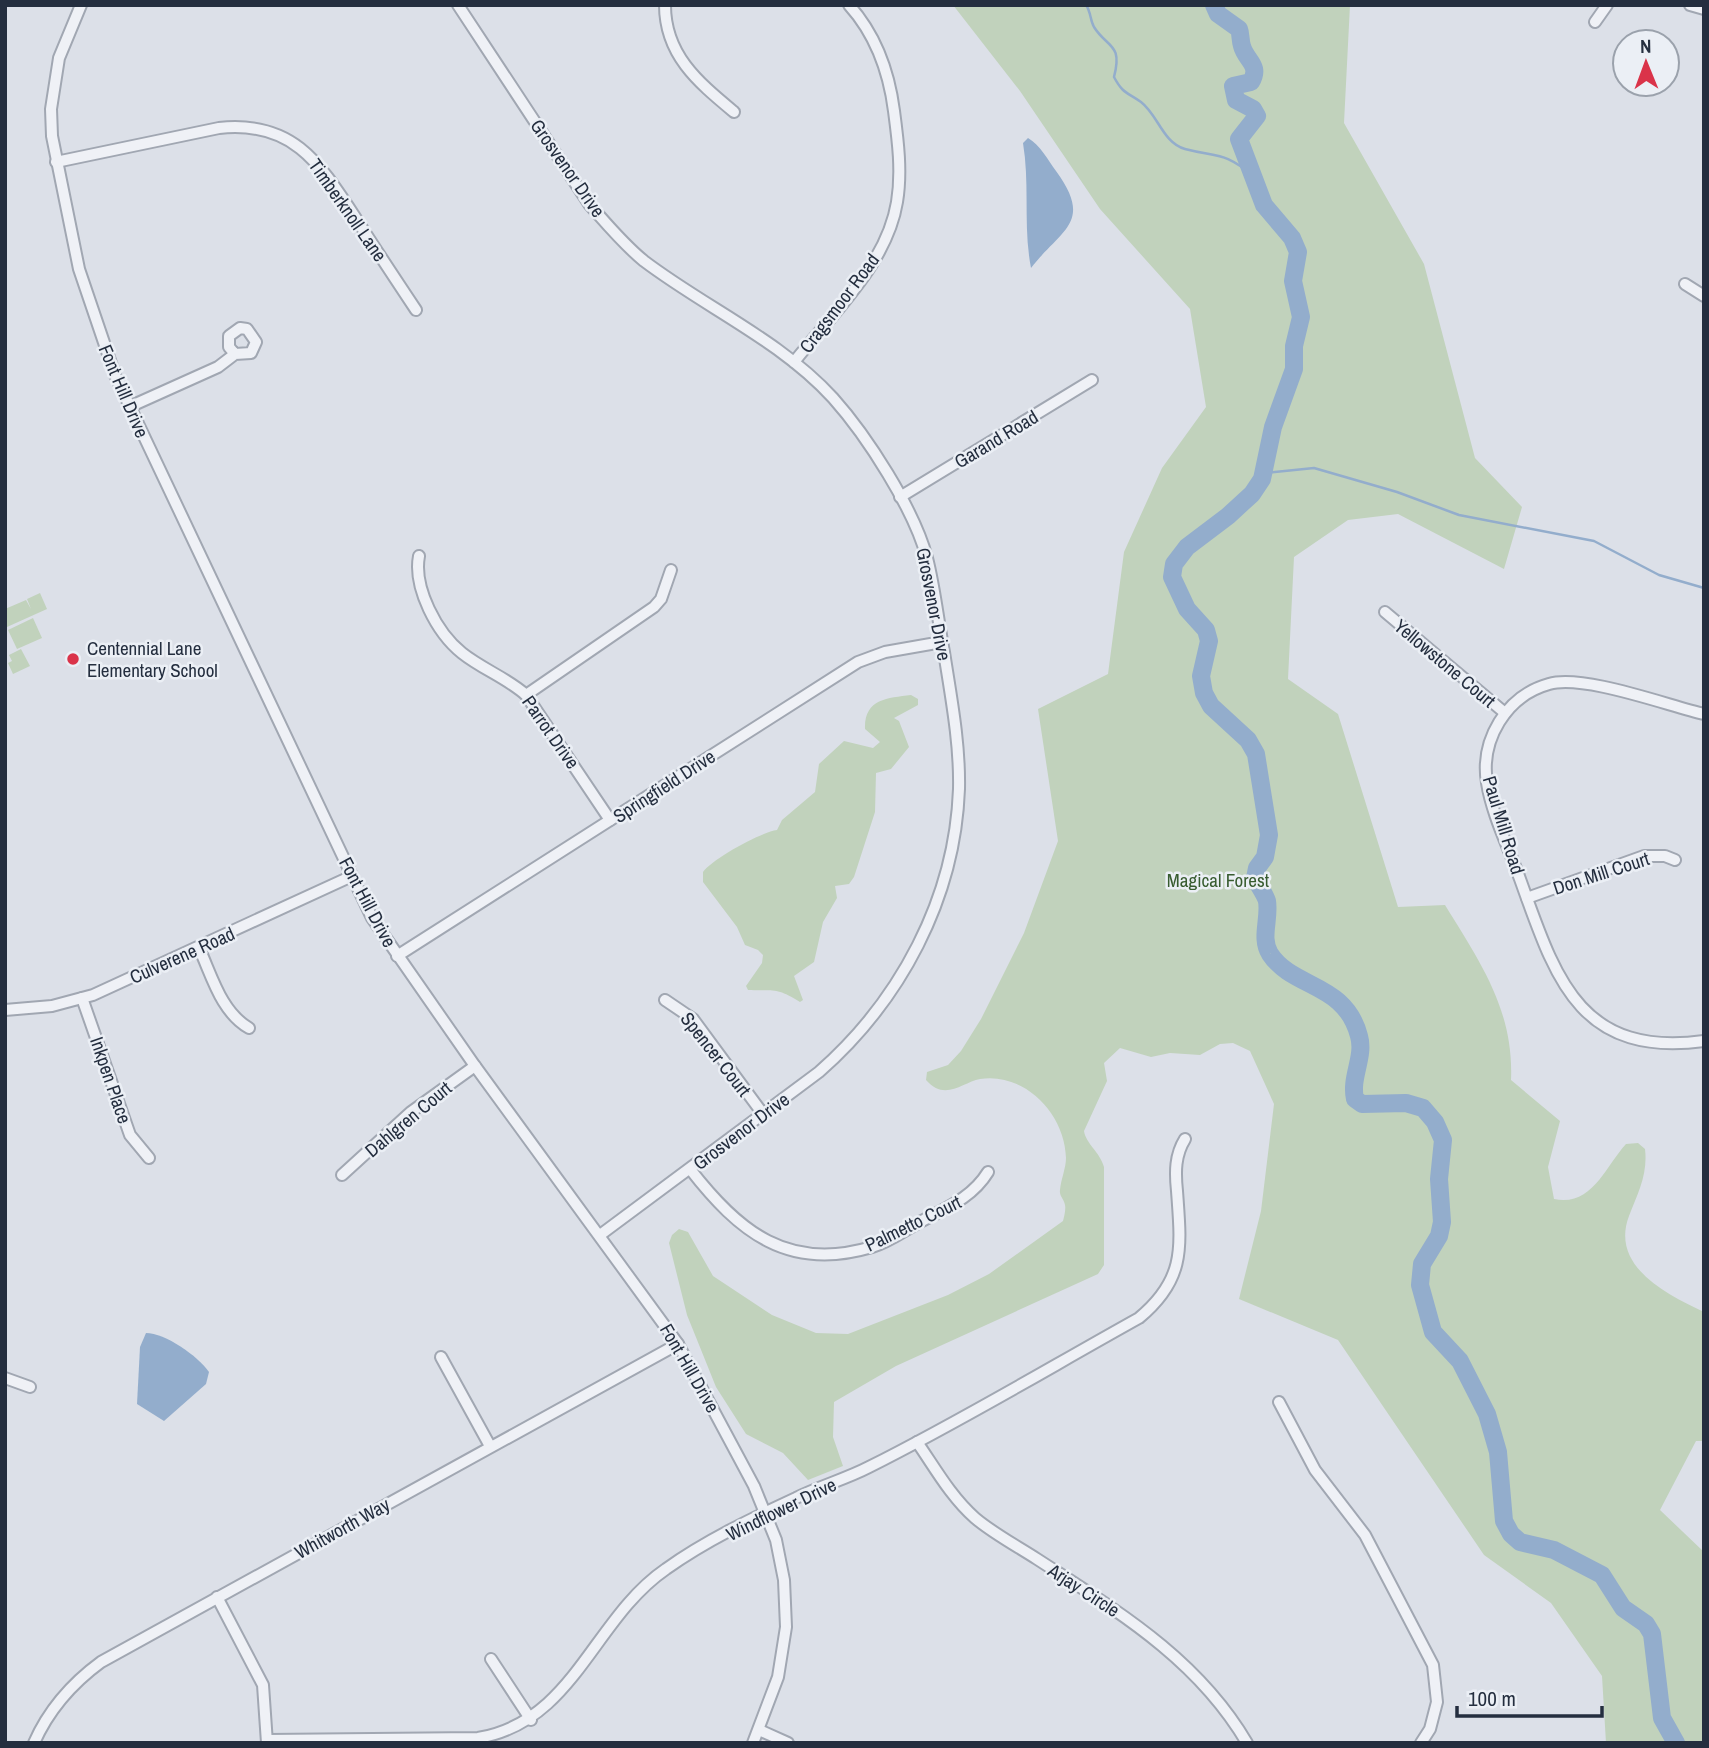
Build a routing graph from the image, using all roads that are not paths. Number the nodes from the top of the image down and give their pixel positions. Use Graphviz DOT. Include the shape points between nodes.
graph roads {
  1 [pos="81,5"];
  2 [pos="458,5"];
  3 [pos="666,5"];
  4 [pos="849,5"];
  5 [pos="1607,5"];
  6 [pos="1690,5"];
  7 [pos="1704,9"];
  8 [pos="1595,22"];
  9 [pos="734,111"];
  10 [pos="56,162"];
  11 [pos="1685,284"];
  12 [pos="1704,296"];
  13 [pos="416,310"];
  14 [pos="235,354"];
  15 [pos="794,362"];
  16 [pos="1092,380"];
  17 [pos="129,407"];
  18 [pos="900,497"];
  19 [pos="419,556"];
  20 [pos="671,570"];
  21 [pos="1385,612"];
  22 [pos="942,642"];
  23 [pos="526,695"];
  24 [pos="1505,713"];
  25 [pos="1704,714"];
  26 [pos="610,820"];
  27 [pos="1675,860"];
  28 [pos="352,876"];
  29 [pos="1527,898"];
  30 [pos="199,948"];
  31 [pos="397,956"];
  32 [pos="82,998"];
  33 [pos="665,1000"];
  34 [pos="5,1010"];
  35 [pos="249,1028"];
  36 [pos="1704,1041"];
  37 [pos="475,1066"];
  38 [pos="763,1114"];
  39 [pos="1185,1139"];
  40 [pos="149,1158"];
  41 [pos="690,1169"];
  42 [pos="988,1172"];
  43 [pos="342,1175"];
  44 [pos="600,1235"];
  45 [pos="678,1344"];
  46 [pos="441,1357"];
  47 [pos="5,1378"];
  48 [pos="30,1387"];
  49 [pos="1279,1402"];
  50 [pos="918,1442"];
  51 [pos="490,1446"];
  52 [pos="767,1513"];
  53 [pos="217,1597"];
  54 [pos="491,1659"];
  55 [pos="531,1720"];
  56 [pos="759,1730"];
  57 [pos="267,1741"];
  58 [pos="34,1743"];
  59 [pos="753,1743"];
  60 [pos="788,1743"];
  61 [pos="1247,1743"];
  62 [pos="1420,1743"];
  1 -- 10 [label="street, Font Hill Drive" via="63,45 54,82 51,108"];
  2 -- 15 [label="street, Grosvenor Drive" via="589,204 609,227 644,261"];
  3 -- 9 [label="street" via="669,40 678,58"];
  4 -- 15 [label="street, Cragsmoor Road" via="874,40 885,68 898,143 897,202 873,261"];
  5 -- 8 [label="street"];
  6 -- 7 [label="street"];
  10 -- 13 [label="street, Timberknoll Lane" via="219,128 236,126 273,133 315,158"];
  10 -- 17 [label="street, Font Hill Drive" via="90,307"];
  11 -- 12 [label="street"];
  14 -- 17 [label="street" via="218,367"];
  15 -- 18 [label="street, Grosvenor Drive" via="852,421"];
  16 -- 18 [label="street, Garand Road"];
  17 -- 28 [label="street, Font Hill Drive"];
  18 -- 22 [label="street, Grosvenor Drive" via="927,556"];
  19 -- 23 [label="street, Parrot Drive" via="421,590 452,644"];
  20 -- 23 [label="street" via="661,599 642,618"];
  21 -- 24 [label="street, Yellowstone Court"];
  22 -- 26 [label="street, Springfield Drive" via="858,662"];
  22 -- 38 [label="street, Grosvenor Drive" via="959,789 953,839 936,903 905,969 865,1027 819,1072"];
  23 -- 26 [label="street, Parrot Drive"];
  24 -- 25 [label="street, Paul Mill Road" via="1526,694 1564,682"];
  24 -- 29 [label="street, Paul Mill Road" via="1491,737 1487,783"];
  26 -- 31 [label="street, Springfield Drive"];
  27 -- 29 [label="street, Don Mill Court" via="1644,856"];
  28 -- 30 [label="street, Culverene Road"];
  28 -- 31 [label="street, Font Hill Drive"];
  29 -- 36 [label="street, Paul Mill Road" via="1563,987 1591,1015 1624,1035 1647,1042"];
  30 -- 32 [label="street, Culverene Road"];
  30 -- 35 [label="street" via="225,1006"];
  31 -- 37 [label="street, Font Hill Drive"];
  32 -- 34 [label="street, Culverene Road"];
  32 -- 40 [label="street, Inkpen Place" via="130,1135"];
  33 -- 38 [label="street, Spencer Court" via="693,1019"];
  37 -- 43 [label="street, Dahlgren Court" via="411,1112"];
  37 -- 44 [label="street, Font Hill Drive"];
  38 -- 41 [label="street, Grosvenor Drive"];
  39 -- 50 [label="street, Windflower Drive" via="1176,1174 1178,1263 1163,1295 1139,1318"];
  41 -- 42 [label="street, Palmetto Court" via="731,1219 760,1238 806,1253 828,1254 874,1246 895,1236 962,1199"];
  41 -- 44 [label="street, Grosvenor Drive"];
  44 -- 45 [label="street, Font Hill Drive"];
  45 -- 51 [label="street, Whitworth Way"];
  45 -- 52 [label="street, Font Hill Drive"];
  46 -- 51 [label="street"];
  47 -- 48 [label="street"];
  49 -- 62 [label="street" via="1311,1463 1365,1535 1430,1657 1437,1677 1437,1702 1430,1729"];
  50 -- 52 [label="street, Windflower Drive"];
  50 -- 61 [label="street, Arjay Circle" via="950,1492 975,1518 1175,1654 1219,1700"];
  51 -- 53 [label="street, Whitworth Way"];
  52 -- 55 [label="street, Windflower Drive" via="648,1582"];
  52 -- 56 [label="street, Font Hill Drive" via="785,1580 786,1627 778,1677"];
  53 -- 57 [label="street" via="263,1685"];
  53 -- 58 [label="street, Whitworth Way" via="78,1679 46,1718"];
  54 -- 55 [label="street"];
  55 -- 57 [label="street, Windflower Drive" via="496,1735 467,1739"];
  56 -- 59 [label="street, Font Hill Drive"];
  56 -- 60 [label="street"];
}
